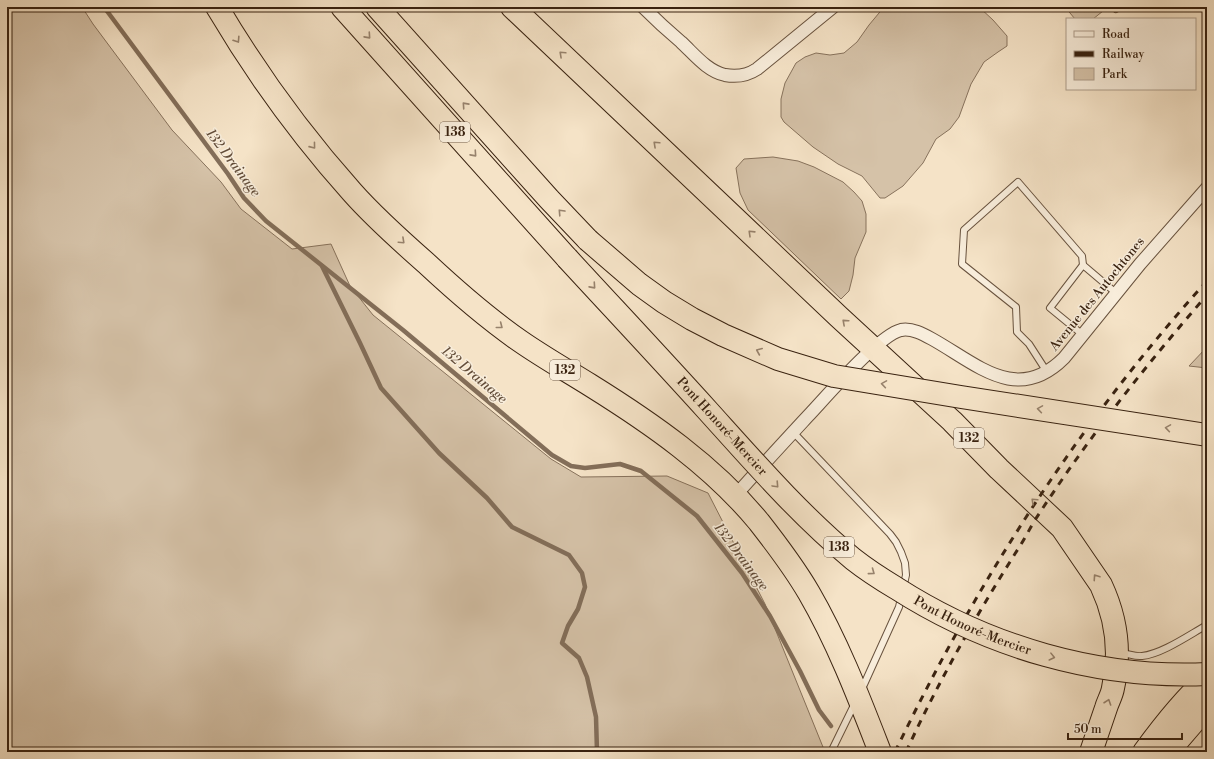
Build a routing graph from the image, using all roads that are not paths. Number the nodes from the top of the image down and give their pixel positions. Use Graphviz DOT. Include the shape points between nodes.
graph roads {
  1 [pos="217,7"];
  2 [pos="342,7"];
  3 [pos="377,7"];
  4 [pos="512,7"];
  5 [pos="643,7"];
  6 [pos="833,7"];
  7 [pos="1207,188"];
  8 [pos="1083,265"];
  9 [pos="1116,293"];
  10 [pos="1083,335"];
  11 [pos="874,348"];
  12 [pos="1047,372"];
  13 [pos="793,432"];
  14 [pos="1207,435"];
  15 [pos="735,496"];
  16 [pos="1207,626"];
  17 [pos="1117,653"];
  18 [pos="1207,674"];
  19 [pos="1207,679"];
  20 [pos="858,697"];
  21 [pos="1207,708"];
  22 [pos="831,752"];
  23 [pos="880,752"];
  24 [pos="1091,752"];
  25 [pos="1144,752"];
  26 [pos="1168,752"];
  1 -- 15 [label="highway, 132, one-way" via="293,121 354,195 418,256 470,303 520,342 665,434"];
  2 -- 18 [label="highway, Pont Honoré-Mercier / 138, one-way, bridge" via="567,258 792,503 856,561 929,608 982,634 1041,655 1121,670"];
  14 -- 3 [label="highway, 138, one-way, bridge" via="834,376 778,359 723,335 664,302 588,240"];
  11 -- 4 [label="highway, 132, one-way"];
  5 -- 6 [label="street" via="704,63 718,72 736,76 758,69"];
  7 -- 9 [label="street, Avenue des Autochtones"];
  8 -- 9 [label="lane"];
  8 -- 10 [label="lane" via="1050,308"];
  8 -- 12 [label="lane" via="1082,256 1018,182 964,230 962,264 1016,307 1017,332"];
  9 -- 10 [label="street, Avenue des Autochtones"];
  10 -- 12 [label="street, Avenue des Autochtones" via="1064,358"];
  11 -- 12 [label="street, Avenue des Autochtones" via="896,332 912,331 932,339 998,376 1018,380"];
  11 -- 13 [label="street, Avenue des Autochtones"];
  17 -- 11 [label="highway, 132, one-way" via="1115,629 1106,595 1062,528"];
  13 -- 15 [label="street, Avenue des Autochtones"];
  13 -- 20 [label="lane" via="890,534 905,563 906,575 899,607"];
  15 -- 20 [label="highway, 132" via="760,523 799,576 832,636"];
  16 -- 17 [label="lane" via="1150,654 1133,656"];
  24 -- 17 [label="highway, 132, one-way" via="1113,688"];
  19 -- 25 [label="highway" via="1158,732"];
  20 -- 22 [label="lane"];
  20 -- 23 [label="highway, 132"];
  21 -- 26 [label="highway"];
}
